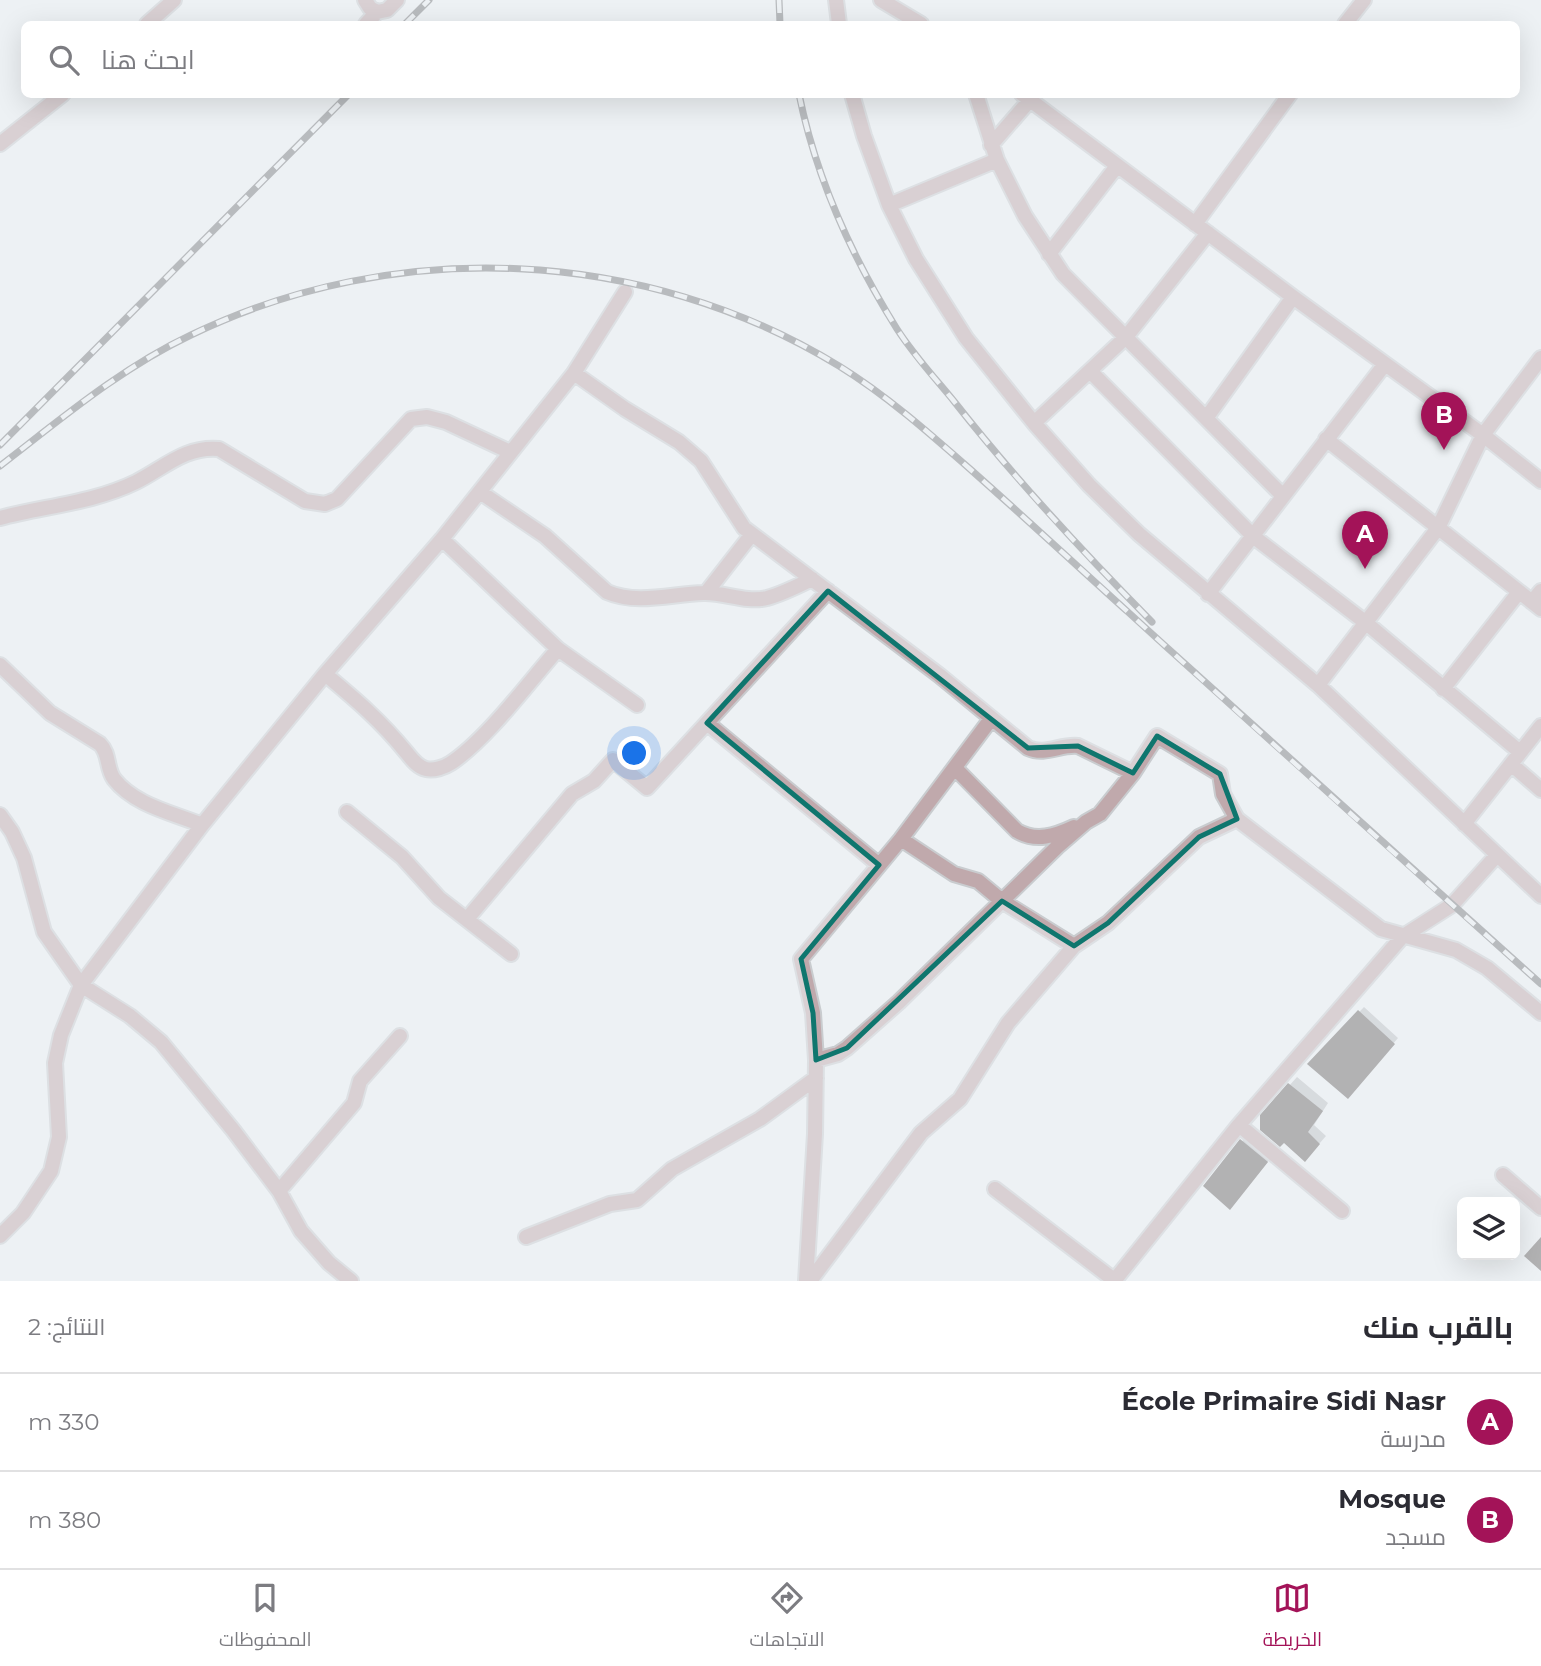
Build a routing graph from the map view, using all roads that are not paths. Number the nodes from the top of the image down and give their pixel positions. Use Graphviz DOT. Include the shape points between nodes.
graph roads {
  1 [pos="174,0"];
  2 [pos="365,0"];
  3 [pos="397,0"];
  4 [pos="836,0"];
  5 [pos="881,0"];
  6 [pos="1364,0"];
  7 [pos="377,12"];
  8 [pos="150,21"];
  9 [pos="369,21"];
  10 [pos="839,21"];
  11 [pos="916,21"];
  12 [pos="1347,21"];
  13 [pos="58,98"];
  14 [pos="853,98"];
  15 [pos="977,98"];
  16 [pos="1025,98"];
  17 [pos="1027,98"];
  18 [pos="1287,98"];
  19 [pos="0,144"];
  20 [pos="991,145"];
  21 [pos="997,160"];
  22 [pos="1117,166"];
  23 [pos="889,205"];
  24 [pos="1195,223"];
  25 [pos="1208,233"];
  26 [pos="1049,254"];
  27 [pos="625,292"];
  28 [pos="1293,298"];
  29 [pos="1126,337"];
  30 [pos="1541,358"];
  31 [pos="1385,364"];
  32 [pos="1091,372"];
  33 [pos="574,373"];
  34 [pos="1207,417"];
  35 [pos="1034,423"];
  36 [pos="1483,435"];
  37 [pos="1326,439"];
  38 [pos="510,452"];
  39 [pos="1541,481"];
  40 [pos="480,492"];
  41 [pos="1283,496"];
  42 [pos="0,518"];
  43 [pos="1438,528"];
  44 [pos="752,534"];
  45 [pos="1254,537"];
  46 [pos="442,539"];
  47 [pos="812,579"];
  48 [pos="828,591"];
  49 [pos="1519,592"];
  50 [pos="706,593"];
  51 [pos="1208,594"];
  52 [pos="1538,601"];
  53 [pos="1365,622"];
  54 [pos="558,649"];
  55 [pos="0,665"];
  56 [pos="325,674"];
  57 [pos="1318,685"];
  58 [pos="1443,689"];
  59 [pos="637,705"];
  60 [pos="991,719"];
  61 [pos="707,723"];
  62 [pos="1541,726"];
  63 [pos="1516,758"];
  64 [pos="955,768"];
  65 [pos="1133,773"];
  66 [pos="1541,790"];
  67 [pos="347,813"];
  68 [pos="0,815"];
  69 [pos="1237,819"];
  70 [pos="1086,822"];
  71 [pos="1464,824"];
  72 [pos="201,825"];
  73 [pos="901,839"];
  74 [pos="1497,855"];
  75 [pos="879,864"];
  76 [pos="1541,896"];
  77 [pos="1002,901"];
  78 [pos="467,919"];
  79 [pos="1402,937"];
  80 [pos="1074,946"];
  81 [pos="511,954"];
  82 [pos="81,985"];
  83 [pos="1541,1013"];
  84 [pos="400,1036"];
  85 [pos="816,1060"];
  86 [pos="816,1078"];
  87 [pos="1238,1125"];
  88 [pos="1503,1175"];
  89 [pos="995,1189"];
  90 [pos="279,1191"];
  91 [pos="1541,1208"];
  92 [pos="1342,1211"];
  93 [pos="0,1236"];
  94 [pos="526,1237"];
  95 [pos="351,1281"];
  96 [pos="808,1281"];
  97 [pos="1114,1281"];
  1 -- 8 [label="street"];
  2 -- 7 [label="street"];
  3 -- 7 [label="street"];
  4 -- 10 [label="street"];
  5 -- 11 [label="street"];
  6 -- 12 [label="street"];
  7 -- 9 [label="street"];
  13 -- 19 [label="street"];
  14 -- 23 [label="street"];
  15 -- 20 [label="street"];
  16 -- 20 [label="street"];
  17 -- 22 [label="street"];
  18 -- 24 [label="street"];
  20 -- 21 [label="street"];
  21 -- 23 [label="street"];
  21 -- 26 [label="street"];
  22 -- 24 [label="street"];
  22 -- 26 [label="street"];
  23 -- 35 [label="street" via="916,259 966,338"];
  24 -- 25 [label="street"];
  25 -- 28 [label="street"];
  25 -- 29 [label="street"];
  26 -- 29 [label="street"];
  27 -- 33 [label="street"];
  28 -- 31 [label="street"];
  28 -- 34 [label="street"];
  29 -- 32 [label="street"];
  29 -- 34 [label="street"];
  30 -- 36 [label="street"];
  31 -- 36 [label="street"];
  31 -- 37 [label="street"];
  32 -- 35 [label="street"];
  32 -- 45 [label="street"];
  33 -- 38 [label="street"];
  33 -- 44 [label="street" via="701,461"];
  34 -- 41 [label="street"];
  35 -- 51 [label="street" via="1109,505"];
  36 -- 39 [label="street"];
  36 -- 43 [label="street"];
  37 -- 41 [label="street"];
  37 -- 43 [label="street"];
  38 -- 40 [label="street"];
  38 -- 42 [label="street" via="427,416 411,419 337,499 326,505 305,501 219,449 206,448 188,452 96,498"];
  40 -- 46 [label="street"];
  40 -- 50 [label="street" via="545,536 617,596"];
  41 -- 45 [label="street"];
  43 -- 49 [label="street"];
  43 -- 53 [label="street"];
  44 -- 47 [label="street"];
  44 -- 50 [label="street"];
  45 -- 51 [label="street"];
  45 -- 53 [label="street"];
  46 -- 54 [label="street"];
  46 -- 56 [label="street"];
  47 -- 48 [label="street"];
  47 -- 50 [label="street" via="766,598"];
  48 -- 60 [label="street"];
  48 -- 61 [label="street"];
  49 -- 52 [label="street"];
  49 -- 58 [label="street"];
  51 -- 57 [label="street"];
  53 -- 57 [label="street"];
  53 -- 58 [label="street"];
  54 -- 56 [label="street" via="491,726 449,765 438,769 425,769 414,762 380,721"];
  54 -- 59 [label="street"];
  55 -- 72 [label="street" via="50,713 104,749 112,777 129,794"];
  56 -- 72 [label="street"];
  57 -- 71 [label="street"];
  58 -- 63 [label="street"];
  60 -- 64 [label="street"];
  60 -- 65 [label="street" via="1035,751 1078,746"];
  61 -- 75 [label="street"];
  61 -- 78 [label="street" via="647,788 613,760 594,781 572,794"];
  62 -- 63 [label="street"];
  63 -- 66 [label="street"];
  63 -- 71 [label="street"];
  64 -- 70 [label="street" via="1025,835 1045,837"];
  64 -- 73 [label="street"];
  65 -- 69 [label="street" via="1157,736 1220,774 1223,794"];
  65 -- 70 [label="street" via="1100,814"];
  67 -- 78 [label="street"];
  68 -- 82 [label="street" via="24,858 44,932"];
  69 -- 79 [label="street" via="1381,929"];
  69 -- 80 [label="street" via="1199,837 1108,923"];
  70 -- 77 [label="street"];
  71 -- 74 [label="street"];
  72 -- 82 [label="street"];
  73 -- 75 [label="street"];
  73 -- 77 [label="street" via="954,874 978,881"];
  74 -- 76 [label="street"];
  74 -- 79 [label="street" via="1452,905"];
  75 -- 85 [label="street" via="801,959 813,1013"];
  77 -- 80 [label="street"];
  77 -- 85 [label="street" via="847,1048"];
  78 -- 81 [label="street"];
  79 -- 83 [label="street" via="1456,950"];
  79 -- 87 [label="street"];
  80 -- 96 [label="street" via="1008,1023 960,1099 921,1133"];
  82 -- 90 [label="street" via="161,1042"];
  82 -- 93 [label="street" via="55,1063 59,1137 51,1171 23,1213"];
  84 -- 90 [label="street" via="360,1081 355,1103"];
  85 -- 86 [label="street"];
  86 -- 94 [label="street" via="751,1125 671,1169 637,1200 610,1204"];
  86 -- 96 [label="street"];
  87 -- 92 [label="street"];
  87 -- 97 [label="street"];
  88 -- 91 [label="street"];
  89 -- 97 [label="street"];
  90 -- 95 [label="street" via="301,1231"];
}
